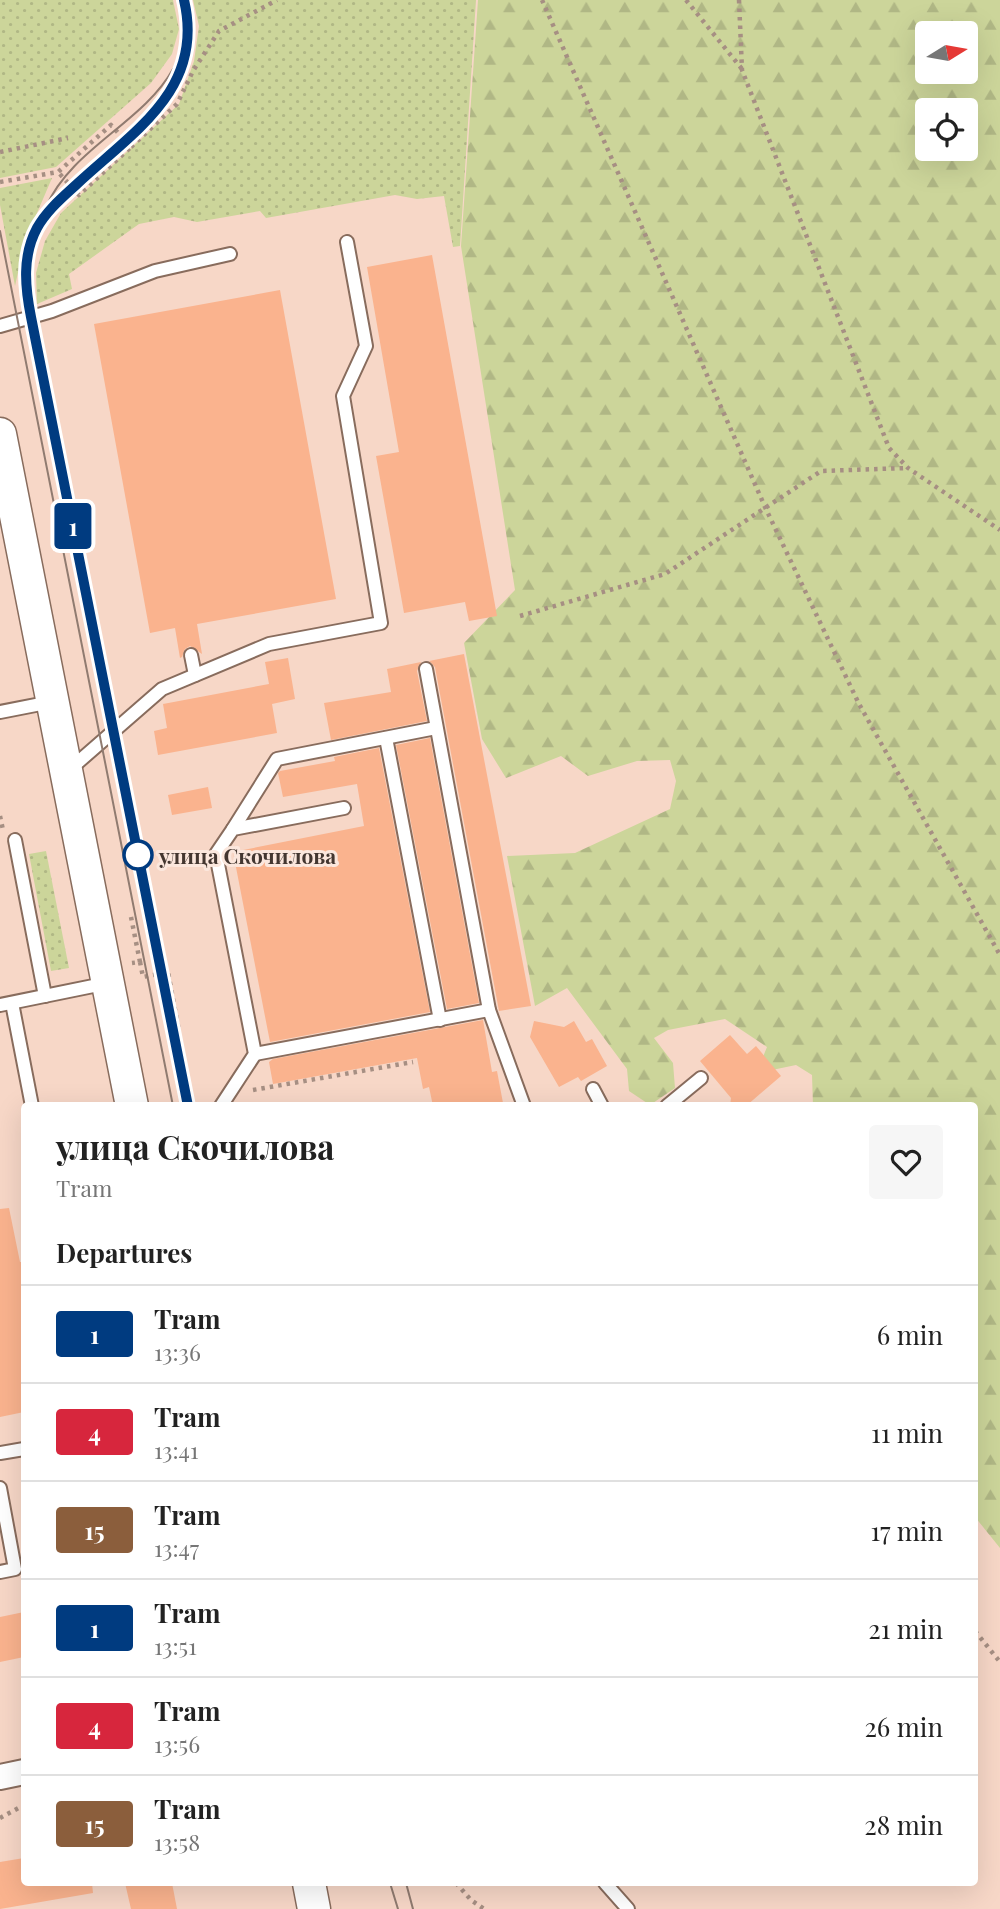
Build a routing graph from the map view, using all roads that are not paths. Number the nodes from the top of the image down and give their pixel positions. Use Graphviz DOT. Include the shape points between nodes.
graph roads {
  1 [pos="347,242"];
  2 [pos="230,254"];
  3 [pos="0,326"];
  4 [pos="0,434"];
  5 [pos="191,655"];
  6 [pos="426,669"];
  7 [pos="195,675"];
  8 [pos="52,701"];
  9 [pos="0,712"];
  10 [pos="436,728"];
  11 [pos="386,738"];
  12 [pos="66,773"];
  13 [pos="344,808"];
  14 [pos="233,829"];
  15 [pos="15,840"];
  16 [pos="108,983"];
  17 [pos="45,996"];
  18 [pos="6,1004"];
  19 [pos="489,1010"];
  20 [pos="440,1020"];
  21 [pos="255,1054"];
  22 [pos="701,1078"];
  23 [pos="593,1089"];
  24 [pos="31,1102"];
  25 [pos="131,1102"];
  26 [pos="224,1102"];
  27 [pos="523,1102"];
  28 [pos="600,1102"];
  29 [pos="672,1102"];
  30 [pos="21,1449"];
  31 [pos="0,1453"];
  32 [pos="0,1488"];
  33 [pos="0,1572"];
  34 [pos="21,1773"];
  35 [pos="0,1777"];
  36 [pos="310,1886"];
  37 [pos="608,1886"];
  38 [pos="314,1909"];
  39 [pos="628,1909"];
  1 -- 7 [label="lane" via="366,346 343,396 382,623 269,644"];
  2 -- 3 [label="lane" via="155,271"];
  4 -- 8 [label="street"];
  5 -- 7 [label="lane"];
  6 -- 10 [label="lane"];
  7 -- 12 [label="lane" via="162,688"];
  8 -- 9 [label="lane"];
  8 -- 12 [label="street"];
  10 -- 11 [label="lane"];
  10 -- 19 [label="lane"];
  11 -- 14 [label="lane" via="277,759"];
  11 -- 20 [label="lane"];
  12 -- 16 [label="street"];
  13 -- 14 [label="lane"];
  14 -- 21 [label="lane" via="216,854"];
  15 -- 17 [label="lane"];
  16 -- 17 [label="lane"];
  16 -- 25 [label="street"];
  17 -- 18 [label="lane"];
  18 -- 24 [label="lane"];
  19 -- 20 [label="lane"];
  19 -- 27 [label="lane"];
  20 -- 21 [label="lane"];
  21 -- 26 [label="lane"];
  22 -- 29 [label="lane"];
  23 -- 28 [label="lane"];
  30 -- 31 [label="lane"];
  32 -- 33 [label="lane" via="15,1569"];
  34 -- 35 [label="street"];
  36 -- 38 [label="street"];
  37 -- 39 [label="lane"];
}
